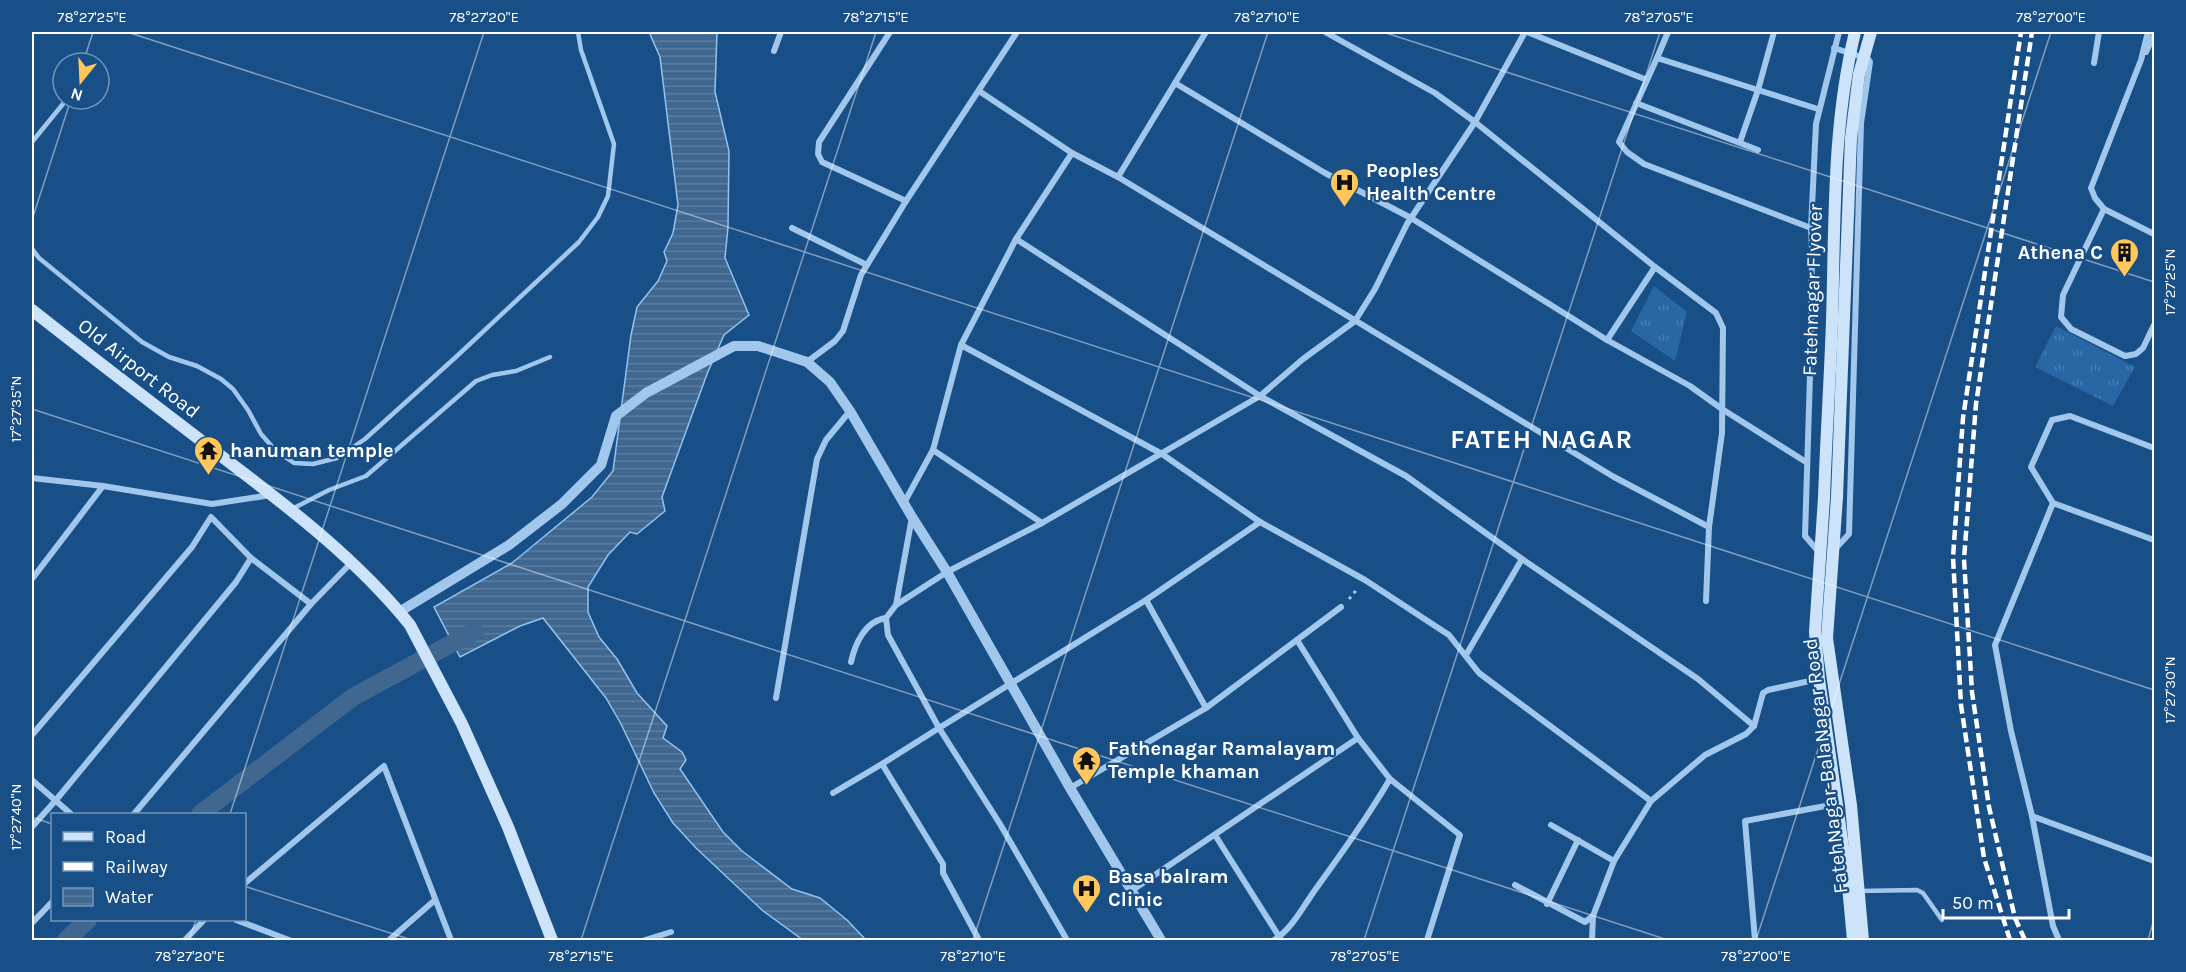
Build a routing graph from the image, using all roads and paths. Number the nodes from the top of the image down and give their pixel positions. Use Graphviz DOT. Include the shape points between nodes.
graph roads {
  1 [pos="578,32"];
  2 [pos="781,32"];
  3 [pos="890,32"];
  4 [pos="1017,32"];
  5 [pos="1206,32"];
  6 [pos="1324,32"];
  7 [pos="1526,32"];
  8 [pos="1668,32"];
  9 [pos="1774,32"];
  10 [pos="1839,32"];
  11 [pos="1855,32"];
  12 [pos="1871,32"];
  13 [pos="2099,32"];
  14 [pos="2148,32"];
  15 [pos="2154,35"];
  16 [pos="1834,48"];
  17 [pos="774,51"];
  18 [pos="1657,58"];
  19 [pos="2141,60"];
  20 [pos="2094,63"];
  21 [pos="1647,80"];
  22 [pos="1175,83"];
  23 [pos="1758,90"];
  24 [pos="979,91"];
  25 [pos="1636,103"];
  26 [pos="1818,109"];
  27 [pos="57,111"];
  28 [pos="1474,122"];
  29 [pos="32,142"];
  30 [pos="1740,142"];
  31 [pos="1758,150"];
  32 [pos="1071,153"];
  33 [pos="1118,177"];
  34 [pos="906,201"];
  35 [pos="2104,209"];
  36 [pos="1411,218"];
  37 [pos="792,228"];
  38 [pos="1811,228"];
  39 [pos="2154,234"];
  40 [pos="1016,239"];
  41 [pos="32,249"];
  42 [pos="867,265"];
  43 [pos="1655,267"];
  44 [pos="32,310"];
  45 [pos="1355,321"];
  46 [pos="2154,325"];
  47 [pos="1607,340"];
  48 [pos="961,345"];
  49 [pos="550,357"];
  50 [pos="807,362"];
  51 [pos="1260,396"];
  52 [pos="1722,409"];
  53 [pos="850,411"];
  54 [pos="2154,448"];
  55 [pos="933,450"];
  56 [pos="1162,454"];
  57 [pos="1806,462"];
  58 [pos="32,478"];
  59 [pos="103,486"];
  60 [pos="272,495"];
  61 [pos="904,502"];
  62 [pos="2053,503"];
  63 [pos="212,504"];
  64 [pos="289,510"];
  65 [pos="211,517"];
  66 [pos="912,517"];
  67 [pos="1260,522"];
  68 [pos="1042,523"];
  69 [pos="1708,527"];
  70 [pos="2154,540"];
  71 [pos="1833,551"];
  72 [pos="1819,552"];
  73 [pos="251,558"];
  74 [pos="1522,559"];
  75 [pos="351,563"];
  76 [pos="947,572"];
  77 [pos="32,579"];
  78 [pos="1365,580"];
  79 [pos="1146,600"];
  80 [pos="1706,602"];
  81 [pos="311,604"];
  82 [pos="896,605"];
  83 [pos="1341,607"];
  84 [pos="399,612"];
  85 [pos="886,618"];
  86 [pos="1297,640"];
  87 [pos="1466,656"];
  88 [pos="852,662"];
  89 [pos="1819,679"];
  90 [pos="1010,684"];
  91 [pos="776,698"];
  92 [pos="1206,708"];
  93 [pos="1754,726"];
  94 [pos="939,728"];
  95 [pos="32,735"];
  96 [pos="1358,738"];
  97 [pos="882,764"];
  98 [pos="1390,779"];
  99 [pos="32,780"];
  100 [pos="1070,788"];
  101 [pos="833,793"];
  102 [pos="56,800"];
  103 [pos="1651,801"];
  104 [pos="1836,804"];
  105 [pos="70,813"];
  106 [pos="135,813"];
  107 [pos="2032,816"];
  108 [pos="1551,825"];
  109 [pos="32,827"];
  110 [pos="1215,834"];
  111 [pos="1578,840"];
  112 [pos="1614,861"];
  113 [pos="2154,861"];
  114 [pos="246,882"];
  115 [pos="1515,885"];
  116 [pos="1131,891"];
  117 [pos="1859,891"];
  118 [pos="435,900"];
  119 [pos="51,903"];
  120 [pos="1547,904"];
  121 [pos="1593,916"];
  122 [pos="1942,920"];
  123 [pos="203,921"];
  124 [pos="239,921"];
  125 [pos="32,923"];
  126 [pos="670,932"];
  127 [pos="1859,936"];
  128 [pos="1278,939"];
  129 [pos="185,940"];
  130 [pos="289,940"];
  131 [pos="389,940"];
  132 [pos="451,940"];
  133 [pos="552,940"];
  134 [pos="645,940"];
  135 [pos="979,940"];
  136 [pos="1067,940"];
  137 [pos="1161,940"];
  138 [pos="1427,940"];
  139 [pos="1592,940"];
  140 [pos="1755,940"];
  141 [pos="1874,940"];
  142 [pos="2059,940"];
  1 -- 41 [label="lane" via="614,144 608,196 598,217 579,242 457,356 365,439 337,458 312,464 294,463 276,451 233,389 221,379 142,342"];
  2 -- 17 [label="street"];
  3 -- 34 [label="street" via="819,142 818,154 822,162"];
  4 -- 24 [label="street"];
  5 -- 22 [label="street"];
  6 -- 28 [label="street" via="1435,93"];
  7 -- 21 [label="street"];
  7 -- 28 [label="street"];
  8 -- 18 [label="street"];
  9 -- 23 [label="street"];
  10 -- 16 [label="street"];
  11 -- 72 [label="main road, Fatehnagar Flyover, bridge" via="1845,74 1836,166"];
  12 -- 71 [label="main road, Fatehnagar Flyover, bridge" via="1859,74 1851,138"];
  13 -- 20 [label="street"];
  14 -- 19 [label="street"];
  15 -- 19 [label="street"];
  16 -- 26 [label="street"];
  16 -- 71 [label="street" via="1870,62 1861,123 1849,534"];
  18 -- 21 [label="street"];
  18 -- 23 [label="street"];
  19 -- 35 [label="street" via="2091,189"];
  21 -- 25 [label="street"];
  22 -- 33 [label="street"];
  22 -- 36 [label="street" via="1325,173"];
  23 -- 26 [label="street"];
  23 -- 30 [label="street"];
  24 -- 32 [label="street"];
  24 -- 34 [label="street"];
  25 -- 30 [label="street"];
  25 -- 38 [label="street" via="1619,142 1627,152 1644,164"];
  26 -- 38 [label="street"];
  27 -- 29 [label="lane"];
  28 -- 36 [label="street"];
  28 -- 43 [label="street"];
  30 -- 31 [label="street"];
  32 -- 33 [label="street"];
  32 -- 40 [label="street"];
  33 -- 45 [label="street"];
  34 -- 42 [label="street"];
  35 -- 39 [label="street"];
  35 -- 46 [label="street" via="2063,295 2061,317 2071,328 2125,356 2143,348"];
  36 -- 45 [label="street"];
  36 -- 47 [label="street"];
  37 -- 42 [label="street"];
  38 -- 57 [label="street"];
  40 -- 48 [label="street"];
  40 -- 51 [label="street"];
  42 -- 50 [label="street" via="843,331"];
  43 -- 47 [label="street"];
  43 -- 52 [label="street" via="1716,314 1723,328"];
  44 -- 60 [label="main road, Old Airport Road"];
  45 -- 51 [label="street"];
  45 -- 69 [label="street" via="1614,477"];
  47 -- 52 [label="street" via="1690,386"];
  48 -- 55 [label="street"];
  48 -- 56 [label="street"];
  49 -- 64 [label="lane" via="476,381 366,476"];
  50 -- 53 [label="street" via="830,382"];
  50 -- 84 [label="street" via="759,346 734,346 646,393 616,416 601,465 562,504 509,545"];
  51 -- 56 [label="street"];
  51 -- 74 [label="street" via="1406,476"];
  52 -- 57 [label="street"];
  52 -- 69 [label="street"];
  53 -- 61 [label="street"];
  53 -- 91 [label="street" via="826,440 817,459"];
  54 -- 62 [label="street" via="2070,416 2052,420 2031,467"];
  55 -- 61 [label="street"];
  55 -- 68 [label="street"];
  56 -- 67 [label="street"];
  56 -- 68 [label="street"];
  57 -- 72 [label="street" via="1805,536"];
  58 -- 59 [label="street"];
  59 -- 63 [label="street"];
  59 -- 77 [label="street"];
  60 -- 63 [label="street"];
  60 -- 64 [label="main road, Old Airport Road"];
  61 -- 66 [label="street"];
  62 -- 70 [label="street"];
  62 -- 107 [label="street" via="1995,645"];
  63 -- 65 [label="street"];
  64 -- 75 [label="main road, Old Airport Road"];
  65 -- 73 [label="street"];
  65 -- 95 [label="street" via="192,548"];
  66 -- 76 [label="street"];
  66 -- 82 [label="street"];
  67 -- 78 [label="street"];
  67 -- 79 [label="street"];
  68 -- 76 [label="street"];
  69 -- 80 [label="street"];
  71 -- 117 [label="main road, FatehNagar-BalaNagar Road" via="1827,638"];
  72 -- 89 [label="main road, Fatehnagar Flyover" via="1815,632"];
  73 -- 81 [label="street"];
  73 -- 102 [label="street" via="236,582"];
  74 -- 87 [label="street"];
  74 -- 93 [label="street" via="1698,679"];
  75 -- 81 [label="street"];
  75 -- 84 [label="main road, Old Airport Road"];
  76 -- 82 [label="street"];
  76 -- 90 [label="street"];
  78 -- 83 [label="path"];
  78 -- 87 [label="street" via="1449,635"];
  79 -- 90 [label="street"];
  79 -- 92 [label="street"];
  81 -- 106 [label="street"];
  82 -- 85 [label="street"];
  83 -- 86 [label="street"];
  84 -- 133 [label="main road, Old Airport Road" via="410,625 462,724 508,826"];
  85 -- 88 [label="street" via="877,620 863,633 854,647"];
  85 -- 94 [label="street" via="888,635"];
  86 -- 92 [label="street"];
  86 -- 96 [label="street"];
  87 -- 103 [label="street" via="1479,673"];
  89 -- 93 [label="street" via="1762,693"];
  89 -- 104 [label="main road, Fatehnagar Flyover"];
  90 -- 94 [label="street"];
  90 -- 100 [label="street"];
  92 -- 100 [label="street"];
  93 -- 103 [label="street" via="1705,755"];
  94 -- 97 [label="street"];
  94 -- 136 [label="street"];
  96 -- 98 [label="street"];
  96 -- 110 [label="street"];
  97 -- 101 [label="street"];
  97 -- 135 [label="street" via="943,864 943,873"];
  98 -- 128 [label="street" via="1372,810"];
  98 -- 138 [label="street" via="1460,835"];
  99 -- 102 [label="street"];
  100 -- 116 [label="street"];
  102 -- 105 [label="street"];
  102 -- 109 [label="street"];
  103 -- 112 [label="street"];
  104 -- 127 [label="main road, Fatehnagar Flyover"];
  104 -- 140 [label="street" via="1745,820"];
  107 -- 113 [label="street"];
  107 -- 142 [label="street"];
  108 -- 111 [label="street"];
  110 -- 116 [label="street"];
  110 -- 128 [label="street"];
  111 -- 112 [label="street"];
  111 -- 120 [label="street"];
  112 -- 121 [label="street"];
  114 -- 118 [label="street" via="384,766"];
  115 -- 120 [label="street"];
  116 -- 137 [label="street"];
  117 -- 122 [label="lane" via="1917,890"];
  117 -- 127 [label="main road, FatehNagar-BalaNagar Road"];
  118 -- 131 [label="street"];
  118 -- 132 [label="street"];
  119 -- 125 [label="street"];
  120 -- 121 [label="street" via="1585,922"];
  121 -- 139 [label="street"];
  123 -- 129 [label="street"];
  124 -- 130 [label="street"];
  126 -- 134 [label="street"];
  127 -- 141 [label="lane"];
}
